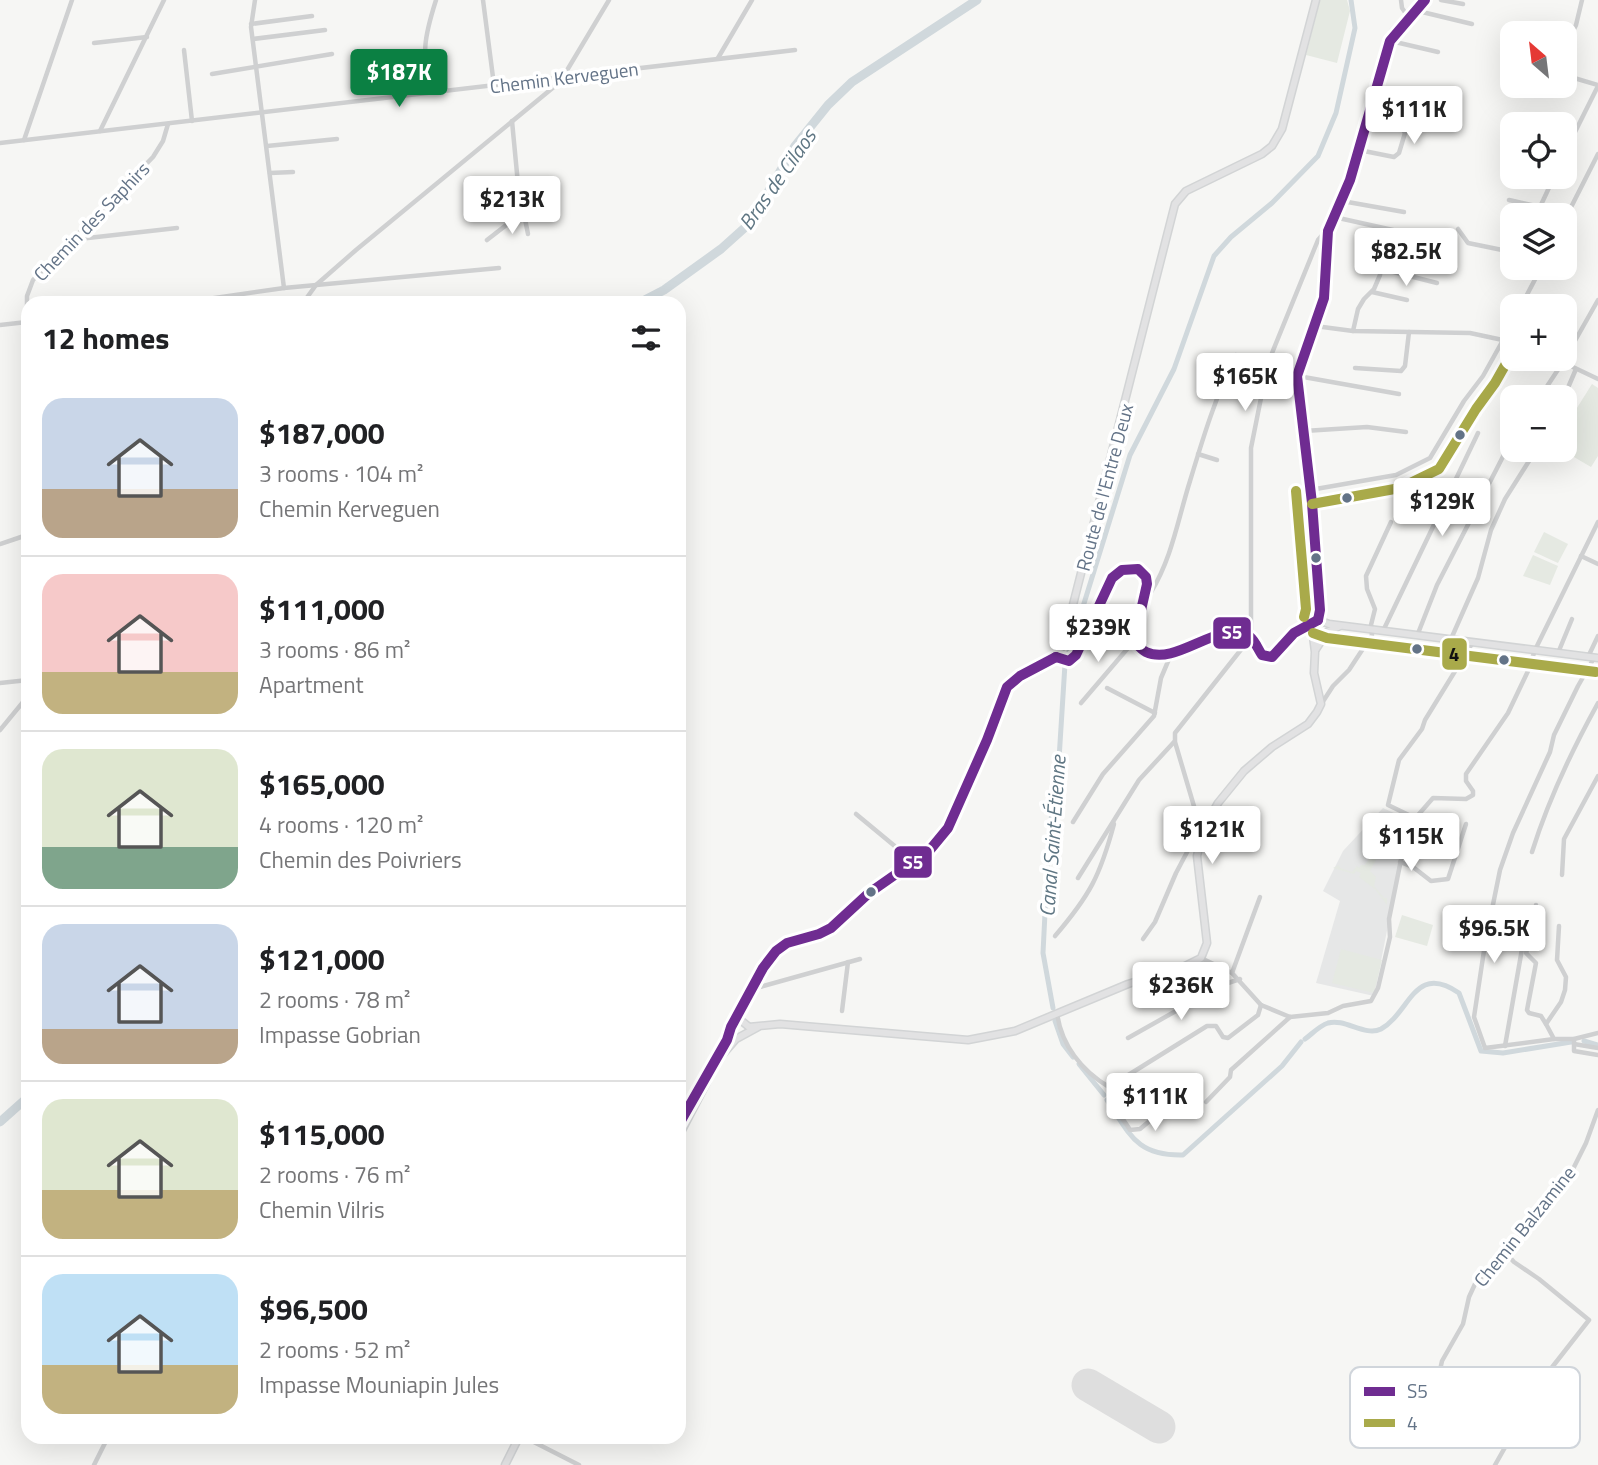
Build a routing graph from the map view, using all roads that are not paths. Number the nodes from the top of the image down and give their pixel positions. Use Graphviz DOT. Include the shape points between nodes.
graph roads {
  1 [pos="72,0"];
  2 [pos="164,0"];
  3 [pos="255,0"];
  4 [pos="436,0"];
  5 [pos="483,0"];
  6 [pos="609,0"];
  7 [pos="752,0"];
  8 [pos="1316,0"];
  9 [pos="1401,0"];
  10 [pos="1424,0"];
  11 [pos="1441,0"];
  12 [pos="1582,0"];
  13 [pos="1463,4"];
  14 [pos="1418,11"];
  15 [pos="312,16"];
  16 [pos="1408,17"];
  17 [pos="1577,21"];
  18 [pos="251,24"];
  19 [pos="1472,24"];
  20 [pos="325,30"];
  21 [pos="147,37"];
  22 [pos="253,39"];
  23 [pos="1390,41"];
  24 [pos="94,43"];
  25 [pos="184,50"];
  26 [pos="795,50"];
  27 [pos="1438,52"];
  28 [pos="332,54"];
  29 [pos="717,59"];
  30 [pos="256,67"];
  31 [pos="212,74"];
  32 [pos="563,77"];
  33 [pos="1577,79"];
  34 [pos="494,85"];
  35 [pos="1598,85"];
  36 [pos="429,92"];
  37 [pos="263,112"];
  38 [pos="192,121"];
  39 [pos="512,121"];
  40 [pos="1367,123"];
  41 [pos="168,124"];
  42 [pos="1577,128"];
  43 [pos="100,132"];
  44 [pos="337,139"];
  45 [pos="24,141"];
  46 [pos="0,143"];
  47 [pos="267,146"];
  48 [pos="1359,150"];
  49 [pos="1598,154"];
  50 [pos="293,172"];
  51 [pos="270,173"];
  52 [pos="518,184"];
  53 [pos="1508,200"];
  54 [pos="1342,201"];
  55 [pos="1520,203"];
  56 [pos="1573,203"];
  57 [pos="523,212"];
  58 [pos="1404,212"];
  59 [pos="1335,217"];
  60 [pos="473,219"];
  61 [pos="177,228"];
  62 [pos="1458,229"];
  63 [pos="1330,232"];
  64 [pos="528,234"];
  65 [pos="1429,238"];
  66 [pos="70,240"];
  67 [pos="487,240"];
  68 [pos="1384,246"];
  69 [pos="1500,250"];
  70 [pos="499,268"];
  71 [pos="1382,269"];
  72 [pos="1437,283"];
  73 [pos="316,285"];
  74 [pos="285,288"];
  75 [pos="1372,292"];
  76 [pos="29,296"];
  77 [pos="229,296"];
  78 [pos="308,296"];
  79 [pos="1407,300"];
  80 [pos="1598,300"];
  81 [pos="21,323"];
  82 [pos="0,325"];
  83 [pos="1315,326"];
  84 [pos="1353,331"];
  85 [pos="1409,332"];
  86 [pos="1577,337"];
  87 [pos="1500,339"];
  88 [pos="1500,347"];
  89 [pos="1236,355"];
  90 [pos="1355,368"];
  91 [pos="1577,369"];
  92 [pos="1298,376"];
  93 [pos="1598,379"];
  94 [pos="1399,394"];
  95 [pos="1304,431"];
  96 [pos="1406,432"];
  97 [pos="1478,433"];
  98 [pos="1199,454"];
  99 [pos="1217,460"];
  100 [pos="1500,462"];
  101 [pos="1529,462"];
  102 [pos="1310,490"];
  103 [pos="1391,522"];
  104 [pos="1598,522"];
  105 [pos="21,537"];
  106 [pos="0,544"];
  107 [pos="1581,556"];
  108 [pos="1598,564"];
  109 [pos="1145,592"];
  110 [pos="1572,619"];
  111 [pos="1322,622"];
  112 [pos="1342,625"];
  113 [pos="1370,629"];
  114 [pos="1311,631"];
  115 [pos="1383,631"];
  116 [pos="1324,634"];
  117 [pos="1417,636"];
  118 [pos="1598,636"];
  119 [pos="1251,637"];
  120 [pos="1451,639"];
  121 [pos="1134,641"];
  122 [pos="1473,642"];
  123 [pos="1535,650"];
  124 [pos="1172,652"];
  125 [pos="1315,652"];
  126 [pos="1558,653"];
  127 [pos="1056,657"];
  128 [pos="1593,658"];
  129 [pos="21,681"];
  130 [pos="0,683"];
  131 [pos="1107,688"];
  132 [pos="1081,703"];
  133 [pos="1598,703"];
  134 [pos="21,704"];
  135 [pos="1321,704"];
  136 [pos="1155,713"];
  137 [pos="0,730"];
  138 [pos="1175,742"];
  139 [pos="1598,776"];
  140 [pos="1196,813"];
  141 [pos="856,814"];
  142 [pos="1116,817"];
  143 [pos="1210,817"];
  144 [pos="1415,818"];
  145 [pos="1073,822"];
  146 [pos="1466,824"];
  147 [pos="1532,852"];
  148 [pos="914,862"];
  149 [pos="1401,863"];
  150 [pos="1562,875"];
  151 [pos="1078,878"];
  152 [pos="1260,897"];
  153 [pos="1536,905"];
  154 [pos="1559,926"];
  155 [pos="1055,936"];
  156 [pos="1143,939"];
  157 [pos="1522,949"];
  158 [pos="1201,958"];
  159 [pos="860,959"];
  160 [pos="848,962"];
  161 [pos="1232,973"];
  162 [pos="1240,979"];
  163 [pos="755,985"];
  164 [pos="1261,1004"];
  165 [pos="741,1011"];
  166 [pos="842,1011"];
  167 [pos="1056,1012"];
  168 [pos="1290,1017"];
  169 [pos="734,1023"];
  170 [pos="1546,1024"];
  171 [pos="746,1027"];
  172 [pos="731,1033"];
  173 [pos="1598,1033"];
  174 [pos="738,1038"];
  175 [pos="1128,1038"];
  176 [pos="1553,1039"];
  177 [pos="1574,1042"];
  178 [pos="1504,1046"];
  179 [pos="1598,1048"];
  180 [pos="1598,1055"];
  181 [pos="1110,1087"];
  182 [pos="686,1098"];
  183 [pos="691,1101"];
  184 [pos="1171,1102"];
  185 [pos="1206,1102"];
  186 [pos="1598,1110"];
  187 [pos="686,1111"];
  188 [pos="686,1123"];
  189 [pos="1505,1252"];
  190 [pos="1441,1367"];
  191 [pos="1552,1367"];
  192 [pos="104,1444"];
  193 [pos="518,1444"];
  194 [pos="536,1444"];
  195 [pos="1505,1448"];
  196 [pos="94,1465"];
  197 [pos="505,1465"];
  198 [pos="579,1465"];
  199 [pos="1496,1465"];
  1 -- 45 [label="street"];
  2 -- 21 [label="street"];
  3 -- 18 [label="street"];
  4 -- 36 [label="street" via="424,47"];
  5 -- 34 [label="street"];
  6 -- 32 [label="street"];
  7 -- 29 [label="street"];
  8 -- 127 [label="main road, Route de l'Entre Deux" via="1282,129 1272,146 1186,191 1175,204"];
  9 -- 16 [label="street"];
  10 -- 14 [label="main road"];
  10 -- 16 [label="main road"];
  11 -- 13 [label="street"];
  12 -- 17 [label="street"];
  14 -- 16 [label="main road"];
  14 -- 19 [label="street"];
  15 -- 18 [label="street"];
  16 -- 23 [label="main road"];
  18 -- 22 [label="street"];
  20 -- 22 [label="street"];
  21 -- 24 [label="street"];
  21 -- 43 [label="street"];
  22 -- 30 [label="street"];
  23 -- 27 [label="street"];
  23 -- 40 [label="main road"];
  25 -- 38 [label="street"];
  26 -- 29 [label="street, Chemin Kerveguen"];
  28 -- 30 [label="street"];
  29 -- 32 [label="street, Chemin Kerveguen"];
  30 -- 31 [label="street"];
  30 -- 37 [label="street"];
  32 -- 34 [label="street, Chemin Kerveguen"];
  32 -- 39 [label="street"];
  33 -- 35 [label="street"];
  34 -- 36 [label="street, Chemin Kerveguen"];
  35 -- 42 [label="street"];
  36 -- 37 [label="street, Chemin Kerveguen"];
  37 -- 38 [label="street, Chemin Kerveguen"];
  37 -- 47 [label="street"];
  38 -- 41 [label="street, Chemin Kerveguen"];
  39 -- 52 [label="street"];
  39 -- 73 [label="street"];
  40 -- 48 [label="main road"];
  40 -- 48 [label="street" via="1402,128 1405,133 1394,157"];
  41 -- 43 [label="street, Chemin Kerveguen"];
  41 -- 66 [label="street, Chemin des Saphirs" via="153,157"];
  43 -- 45 [label="street, Chemin Kerveguen"];
  44 -- 47 [label="street"];
  45 -- 46 [label="street, Chemin Kerveguen"];
  47 -- 51 [label="street"];
  48 -- 54 [label="main road"];
  49 -- 56 [label="street"];
  50 -- 51 [label="street"];
  51 -- 74 [label="street"];
  52 -- 57 [label="street"];
  52 -- 60 [label="street"];
  53 -- 55 [label="street"];
  54 -- 58 [label="street"];
  54 -- 59 [label="main road"];
  57 -- 64 [label="street"];
  57 -- 67 [label="street"];
  59 -- 63 [label="main road"];
  59 -- 65 [label="street"];
  61 -- 66 [label="street"];
  62 -- 69 [label="street" via="1468,243"];
  63 -- 83 [label="main road" via="1324,298"];
  63 -- 119 [label="street" via="1318,240 1291,302 1261,391 1251,449"];
  66 -- 76 [label="street, Chemin des Saphirs" via="29,288"];
  68 -- 71 [label="street"];
  70 -- 73 [label="street"];
  71 -- 72 [label="street"];
  71 -- 75 [label="street"];
  73 -- 74 [label="street"];
  73 -- 78 [label="street"];
  74 -- 77 [label="street"];
  75 -- 79 [label="street"];
  75 -- 84 [label="street" via="1358,309"];
  80 -- 86 [label="street"];
  81 -- 82 [label="street"];
  83 -- 84 [label="street"];
  83 -- 92 [label="main road"];
  84 -- 85 [label="street"];
  85 -- 87 [label="street" via="1470,333"];
  85 -- 90 [label="street" via="1401,371"];
  88 -- 102 [label="street" via="1425,462 1386,477"];
  89 -- 98 [label="street"];
  91 -- 93 [label="street"];
  92 -- 94 [label="street"];
  92 -- 95 [label="main road"];
  95 -- 96 [label="street" via="1367,427"];
  95 -- 102 [label="main road"];
  97 -- 115 [label="street"];
  98 -- 99 [label="street"];
  98 -- 109 [label="street" via="1167,563 1151,592"];
  100 -- 117 [label="street" via="1437,584"];
  101 -- 120 [label="street" via="1500,509 1478,578"];
  102 -- 111 [label="main road"];
  103 -- 113 [label="street" via="1366,576 1375,610"];
  104 -- 107 [label="street"];
  105 -- 106 [label="street"];
  107 -- 108 [label="street"];
  107 -- 123 [label="street"];
  109 -- 121 [label="main road"];
  109 -- 127 [label="main road" via="1144,572 1129,567 1118,571 1076,655 1069,661"];
  110 -- 126 [label="street"];
  111 -- 112 [label="main road"];
  111 -- 114 [label="main road"];
  111 -- 116 [label="main road"];
  112 -- 113 [label="main road"];
  112 -- 116 [label="main road"];
  113 -- 115 [label="main road"];
  113 -- 135 [label="street" via="1372,635 1353,665"];
  114 -- 116 [label="main road"];
  114 -- 119 [label="main road" via="1298,631 1277,654 1268,657"];
  114 -- 125 [label="main road"];
  115 -- 117 [label="main road"];
  116 -- 125 [label="main road"];
  117 -- 120 [label="main road"];
  118 -- 128 [label="street"];
  119 -- 124 [label="main road" via="1231,632"];
  119 -- 138 [label="street" via="1177,730"];
  120 -- 122 [label="main road"];
  121 -- 124 [label="main road" via="1148,654"];
  121 -- 132 [label="street"];
  122 -- 123 [label="main road"];
  122 -- 144 [label="street" via="1399,760 1388,805"];
  123 -- 126 [label="main road"];
  123 -- 144 [label="street" via="1508,713 1466,774 1473,795 1433,798"];
  124 -- 136 [label="street" via="1161,678"];
  125 -- 135 [label="main road"];
  126 -- 128 [label="main road"];
  127 -- 148 [label="main road" via="1007,687 948,828 938,843"];
  128 -- 178 [label="street" via="1513,833 1495,894 1474,1017 1485,1048"];
  129 -- 130 [label="street"];
  131 -- 136 [label="street"];
  133 -- 147 [label="street" via="1552,798"];
  134 -- 137 [label="street"];
  135 -- 143 [label="main road" via="1308,724 1244,771"];
  136 -- 145 [label="street" via="1103,774"];
  138 -- 140 [label="street"];
  138 -- 142 [label="street" via="1139,780"];
  139 -- 150 [label="street" via="1564,839"];
  140 -- 143 [label="street"];
  140 -- 156 [label="street" via="1195,837"];
  141 -- 148 [label="street"];
  142 -- 151 [label="street"];
  142 -- 155 [label="street" via="1096,879"];
  143 -- 158 [label="main road" via="1197,856 1207,943"];
  144 -- 149 [label="street" via="1406,835"];
  146 -- 149 [label="street" via="1448,879 1431,881"];
  148 -- 163 [label="main road" via="824,932 780,947"];
  149 -- 168 [label="street" via="1375,996 1367,1003 1328,1013"];
  152 -- 161 [label="street"];
  153 -- 170 [label="street" via="1526,953 1536,963 1527,1010"];
  154 -- 170 [label="street" via="1557,960 1566,977 1565,990"];
  157 -- 178 [label="street"];
  158 -- 161 [label="street"];
  158 -- 167 [label="main road"];
  159 -- 160 [label="street"];
  160 -- 163 [label="street"];
  160 -- 166 [label="street"];
  161 -- 162 [label="street"];
  162 -- 164 [label="street"];
  162 -- 175 [label="street"];
  163 -- 165 [label="main road"];
  164 -- 168 [label="street"];
  164 -- 181 [label="street" via="1258,1015 1228,1038 1216,1026 1207,1026"];
  165 -- 169 [label="main road"];
  165 -- 171 [label="main road"];
  167 -- 171 [label="main road" via="1015,1031 968,1040 780,1024"];
  167 -- 181 [label="street" via="1074,1057"];
  168 -- 185 [label="street" via="1231,1070 1230,1077"];
  169 -- 171 [label="main road"];
  169 -- 172 [label="main road"];
  170 -- 176 [label="street"];
  171 -- 174 [label="main road"];
  172 -- 174 [label="main road"];
  172 -- 183 [label="main road"];
  173 -- 177 [label="street"];
  174 -- 188 [label="main road" via="716,1066"];
  176 -- 177 [label="street"];
  176 -- 178 [label="street"];
  177 -- 179 [label="street"];
  177 -- 180 [label="street" via="1576,1052"];
  181 -- 184 [label="street" via="1111,1098 1134,1131"];
  182 -- 183 [label="street"];
  183 -- 187 [label="main road"];
  186 -- 189 [label="street, Chemin Balzamine" via="1569,1177"];
  189 -- 190 [label="street, Chemin Balzamine" via="1475,1284 1464,1324"];
  189 -- 191 [label="street" via="1589,1320"];
  192 -- 196 [label="street"];
  193 -- 197 [label="main road"];
  194 -- 198 [label="street"];
  195 -- 199 [label="street"];
}
